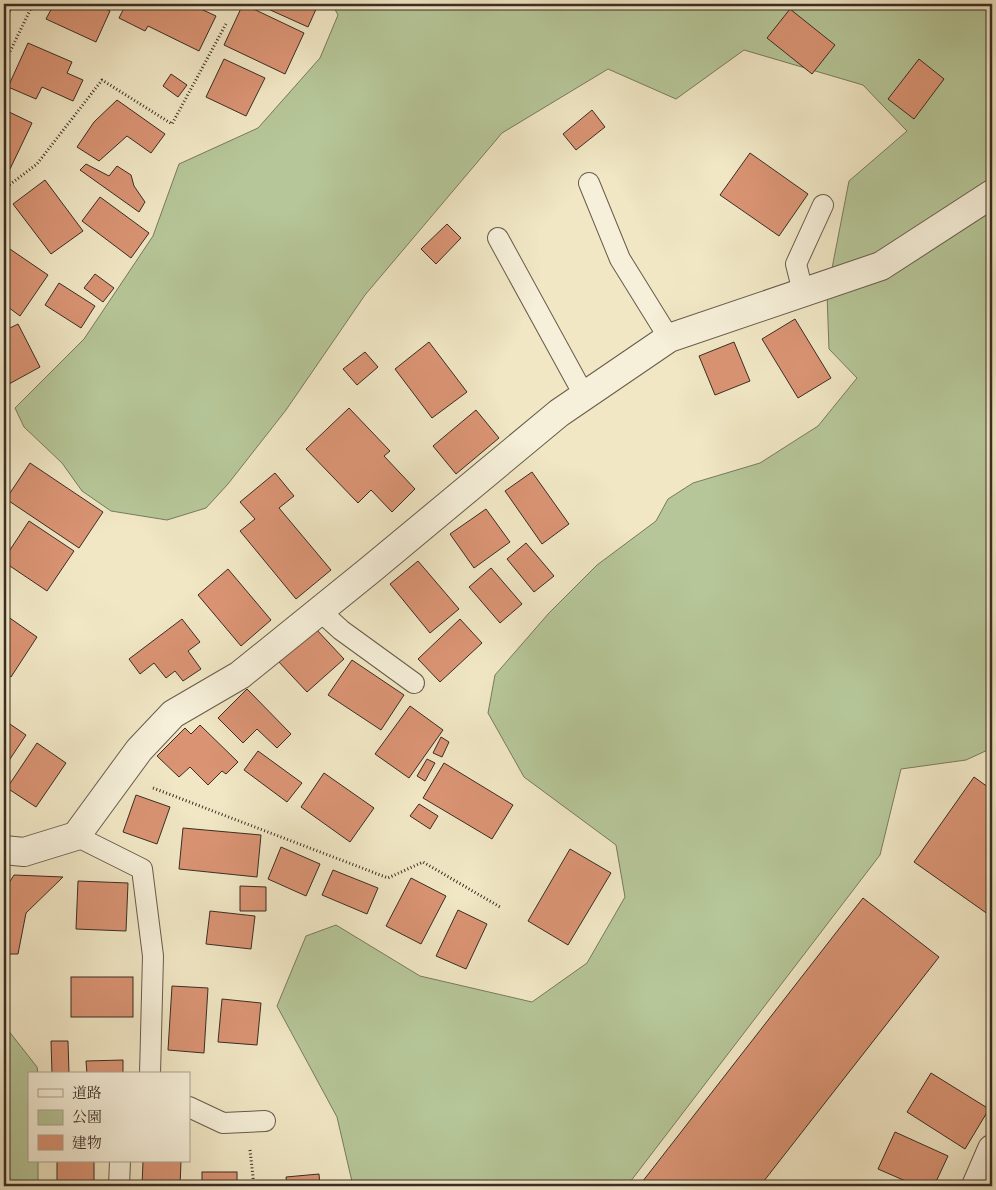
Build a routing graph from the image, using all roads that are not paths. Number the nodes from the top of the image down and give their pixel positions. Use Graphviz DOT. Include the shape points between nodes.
graph roads {
  1 [pos="589,183"];
  2 [pos="992,194"];
  3 [pos="824,205"];
  4 [pos="498,238"];
  5 [pos="802,292"];
  6 [pos="669,338"];
  7 [pos="584,395"];
  8 [pos="319,610"];
  9 [pos="414,683"];
  10 [pos="76,836"];
  11 [pos="4,850"];
  12 [pos="150,1072"];
  13 [pos="190,1107"];
  14 [pos="256,1121"];
  15 [pos="992,1149"];
  16 [pos="120,1162"];
  17 [pos="119,1186"];
  18 [pos="976,1186"];
  1 -- 6 [label="lane" via="620,259"];
  2 -- 5 [label="street" via="881,266"];
  3 -- 5 [label="lane" via="796,264"];
  4 -- 7 [label="lane"];
  5 -- 6 [label="street"];
  6 -- 7 [label="street"];
  7 -- 8 [label="street"];
  8 -- 9 [label="lane"];
  8 -- 10 [label="street" via="240,675 173,714 138,750"];
  10 -- 11 [label="street" via="24,852"];
  10 -- 12 [label="lane" via="142,869 153,956"];
  13 -- 14 [label="lane" via="223,1123"];
  15 -- 18 [label="street"];
  16 -- 17 [label="lane"];
}
